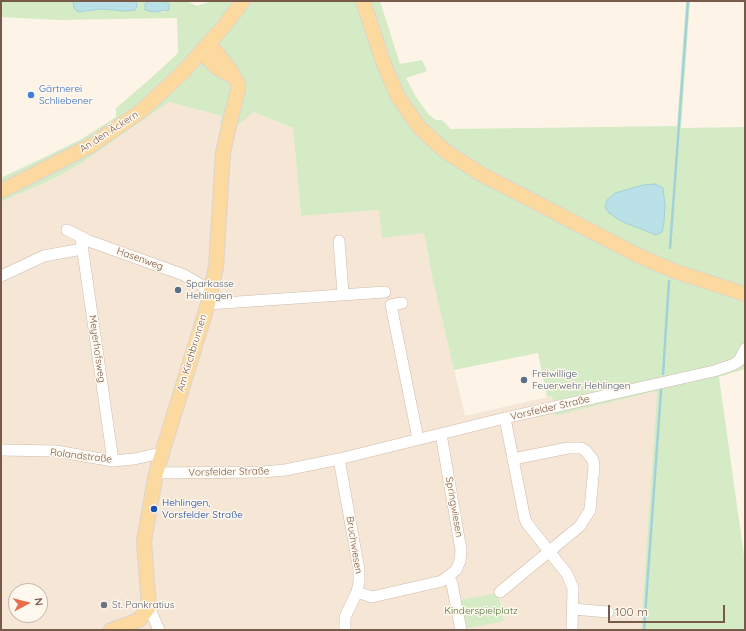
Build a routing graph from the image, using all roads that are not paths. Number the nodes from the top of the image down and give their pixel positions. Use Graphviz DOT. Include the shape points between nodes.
graph roads {
  1 [pos="363,2"];
  2 [pos="242,3"];
  3 [pos="206,48"];
  4 [pos="216,67"];
  5 [pos="182,73"];
  6 [pos="232,76"];
  7 [pos="1,191"];
  8 [pos="67,230"];
  9 [pos="81,238"];
  10 [pos="339,241"];
  11 [pos="82,249"];
  12 [pos="1,276"];
  13 [pos="385,292"];
  14 [pos="343,294"];
  15 [pos="745,294"];
  16 [pos="210,298"];
  17 [pos="402,303"];
  18 [pos="745,349"];
  19 [pos="505,418"];
  20 [pos="441,434"];
  21 [pos="418,439"];
  22 [pos="1,450"];
  23 [pos="160,453"];
  24 [pos="339,458"];
  25 [pos="513,459"];
  26 [pos="113,461"];
  27 [pos="156,473"];
  28 [pos="549,551"];
  29 [pos="449,577"];
  30 [pos="357,592"];
  31 [pos="500,592"];
  32 [pos="149,607"];
  33 [pos="573,609"];
  34 [pos="608,612"];
  35 [pos="111,630"];
  36 [pos="160,630"];
  37 [pos="345,630"];
  38 [pos="460,630"];
  39 [pos="572,630"];
  1 -- 15 [label="main road" via="385,69 398,97 419,127 445,151 480,174 639,256 674,271"];
  2 -- 3 [label="main road, An den Äckern"];
  3 -- 4 [label="main road"];
  3 -- 5 [label="main road, An den Äckern"];
  3 -- 6 [label="main road, Am Kirchbrunnen" via="227,64"];
  4 -- 5 [label="main road" via="198,63"];
  4 -- 6 [label="main road"];
  5 -- 7 [label="main road, An den Äckern" via="140,112 109,133 70,157"];
  6 -- 16 [label="main road, Am Kirchbrunnen" via="238,84 238,90 223,153 216,267"];
  8 -- 9 [label="street, Hasenweg"];
  9 -- 11 [label="street, Meyerhofsweg"];
  9 -- 16 [label="street, Hasenweg" via="184,275"];
  10 -- 14 [label="street"];
  11 -- 12 [label="street" via="44,256"];
  11 -- 26 [label="street, Meyerhofsweg"];
  13 -- 14 [label="street"];
  14 -- 16 [label="street"];
  16 -- 23 [label="main road, Am Kirchbrunnen"];
  17 -- 21 [label="street" via="391,305"];
  18 -- 19 [label="street, Vorsfelder Straße" via="739,361 732,366"];
  19 -- 20 [label="street, Vorsfelder Straße"];
  19 -- 25 [label="street"];
  20 -- 21 [label="street, Vorsfelder Straße"];
  20 -- 29 [label="street, Springwiesen" via="461,550 456,570"];
  21 -- 24 [label="street, Vorsfelder Straße"];
  22 -- 26 [label="street, Rolandstraße" via="56,451"];
  23 -- 26 [label="street, Rolandstraße"];
  23 -- 27 [label="main road, Am Kirchbrunnen"];
  24 -- 27 [label="street, Vorsfelder Straße" via="285,470 263,472"];
  24 -- 30 [label="street, Bruchwiesen" via="359,570"];
  25 -- 28 [label="street" via="526,522"];
  25 -- 28 [label="street" via="568,448 581,448 591,455 593,460 590,510 580,526"];
  27 -- 32 [label="main road, Am Kirchbrunnen" via="144,541"];
  28 -- 31 [label="street"];
  28 -- 33 [label="street" via="571,581"];
  29 -- 30 [label="street" via="442,581 372,597"];
  29 -- 38 [label="street"];
  30 -- 37 [label="street, Bruchwiesen" via="345,617"];
  32 -- 35 [label="main road" via="138,620"];
  32 -- 36 [label="street"];
  33 -- 34 [label="street"];
  33 -- 39 [label="street"];
}
